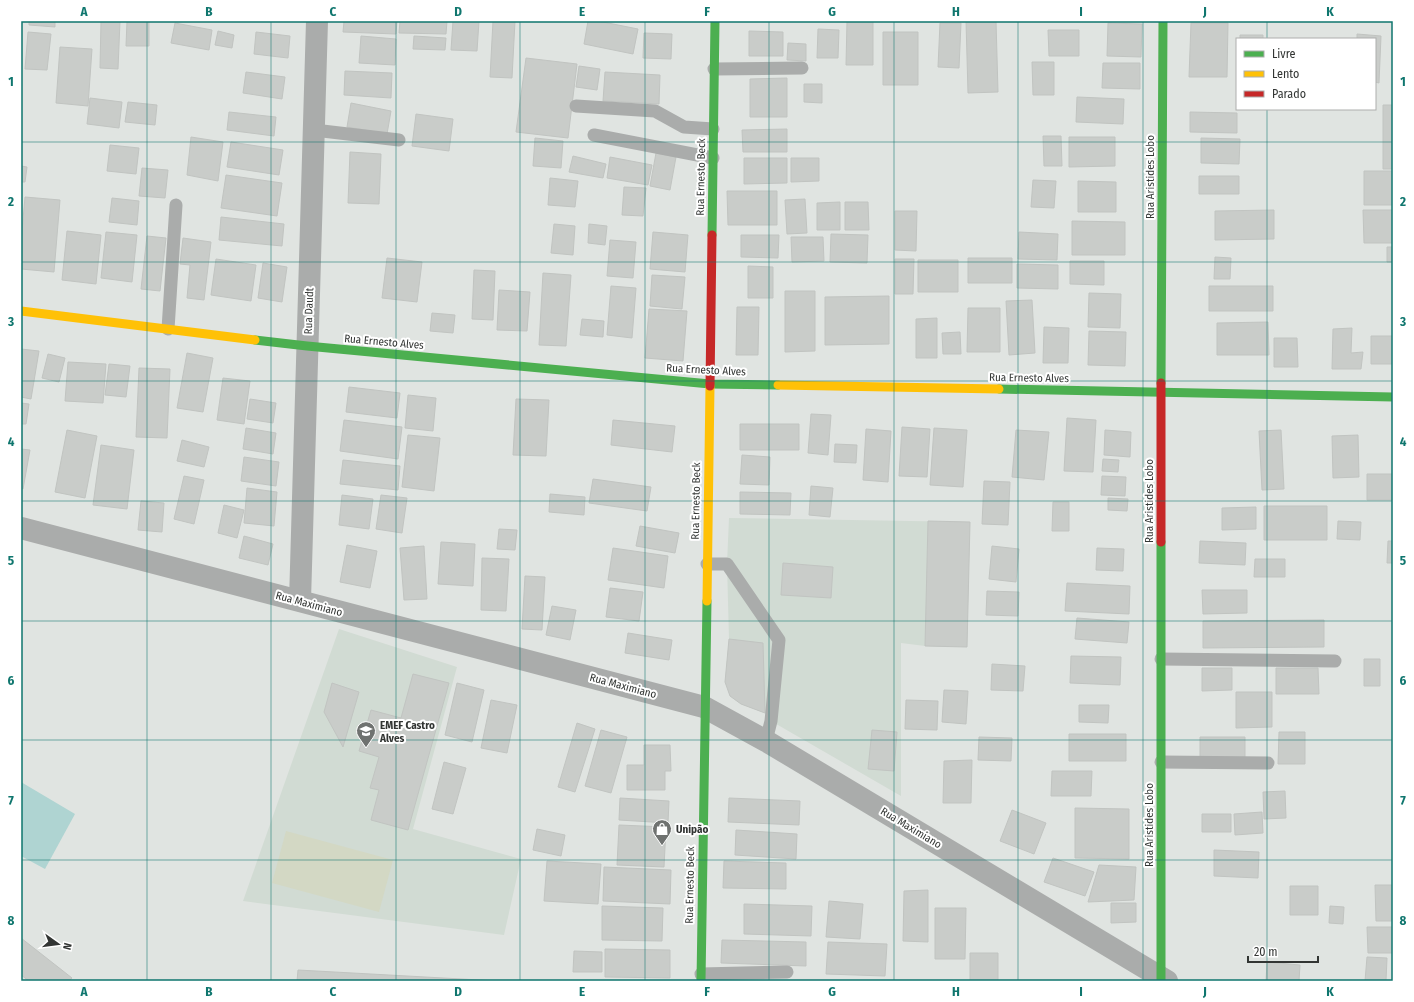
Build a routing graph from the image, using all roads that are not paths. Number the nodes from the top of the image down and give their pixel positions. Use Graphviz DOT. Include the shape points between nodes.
graph roads {
  1 [pos="317,21"];
  2 [pos="715,21"];
  3 [pos="1163,21"];
  4 [pos="802,68"];
  5 [pos="714,69"];
  6 [pos="576,106"];
  7 [pos="713,129"];
  8 [pos="314,130"];
  9 [pos="594,135"];
  10 [pos="399,140"];
  11 [pos="713,158"];
  12 [pos="176,205"];
  13 [pos="21,311"];
  14 [pos="168,329"];
  15 [pos="308,346"];
  16 [pos="710,384"];
  17 [pos="1161,392"];
  18 [pos="1393,397"];
  19 [pos="21,528"];
  20 [pos="706,564"];
  21 [pos="300,601"];
  22 [pos="1161,659"];
  23 [pos="1335,661"];
  24 [pos="704,707"];
  25 [pos="766,741"];
  26 [pos="1161,762"];
  27 [pos="1268,763"];
  28 [pos="787,972"];
  29 [pos="701,977"];
  30 [pos="1163,980"];
  1 -- 8 [label="street, Rua Daudt"];
  2 -- 5 [label="street, Rua Ernesto Beck"];
  3 -- 17 [label="street, Rua Aristides Lobo"];
  4 -- 5 [label="lane"];
  5 -- 7 [label="street, Rua Ernesto Beck"];
  6 -- 7 [label="lane" via="655,111 684,126"];
  7 -- 11 [label="street, Rua Ernesto Beck"];
  8 -- 10 [label="lane"];
  8 -- 15 [label="street, Rua Daudt"];
  9 -- 11 [label="lane"];
  11 -- 16 [label="street, Rua Ernesto Beck"];
  12 -- 14 [label="lane"];
  13 -- 14 [label="street, Rua Ernesto Alves"];
  14 -- 15 [label="street, Rua Ernesto Alves"];
  15 -- 16 [label="street, Rua Ernesto Alves"];
  15 -- 21 [label="street, Rua Daudt"];
  16 -- 17 [label="street, Rua Ernesto Alves"];
  16 -- 20 [label="street, Rua Ernesto Beck"];
  17 -- 18 [label="street, Rua Ernesto Alves"];
  17 -- 22 [label="street, Rua Aristides Lobo"];
  19 -- 21 [label="street, Rua Maximiano"];
  20 -- 24 [label="street, Rua Ernesto Beck"];
  20 -- 25 [label="lane" via="727,564 779,640 771,721"];
  21 -- 24 [label="street, Rua Maximiano"];
  22 -- 23 [label="lane"];
  22 -- 26 [label="street, Rua Aristides Lobo"];
  24 -- 25 [label="street, Rua Maximiano"];
  24 -- 29 [label="street, Rua Ernesto Beck"];
  25 -- 30 [label="street, Rua Maximiano"];
  26 -- 27 [label="lane"];
  26 -- 30 [label="street, Rua Aristides Lobo"];
  28 -- 29 [label="lane"];
}
